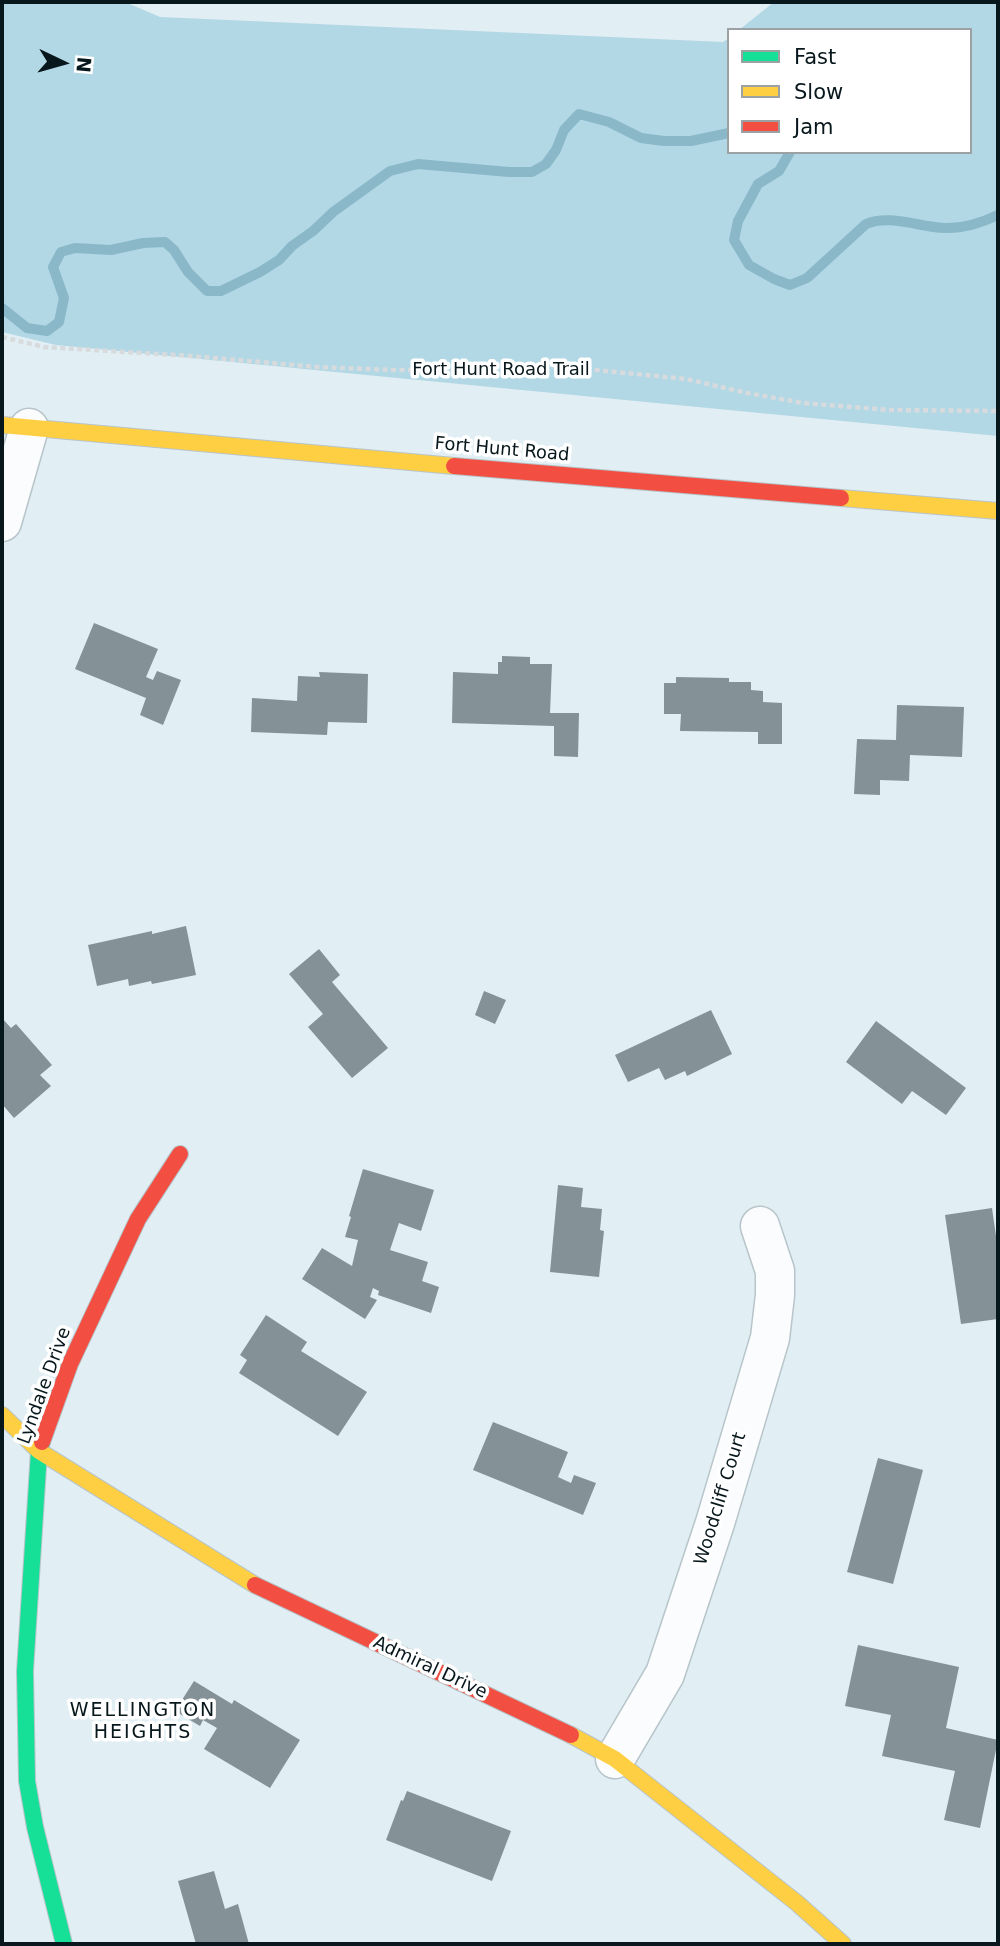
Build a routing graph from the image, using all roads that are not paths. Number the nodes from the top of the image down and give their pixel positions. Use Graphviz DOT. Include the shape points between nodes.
graph roads {
  1 [pos="16,427"];
  2 [pos="998,511"];
  3 [pos="2,522"];
  4 [pos="180,1154"];
  5 [pos="760,1226"];
  6 [pos="2,1415"];
  7 [pos="39,1451"];
  8 [pos="615,1759"];
  9 [pos="64,1944"];
  10 [pos="843,1944"];
  1 -- 2 [label="street, Fort Hunt Road"];
  1 -- 3 [label="street"];
  4 -- 7 [label="street, Lyndale Drive" via="138,1219 75,1352"];
  5 -- 8 [label="street, Woodcliff Court" via="775,1271 770,1338 665,1674"];
  6 -- 7 [label="street, Admiral Drive"];
  7 -- 8 [label="street, Admiral Drive" via="255,1586"];
  7 -- 9 [label="street, Lyndale Drive" via="25,1671 27,1781"];
  8 -- 10 [label="street, Admiral Drive"];
}
